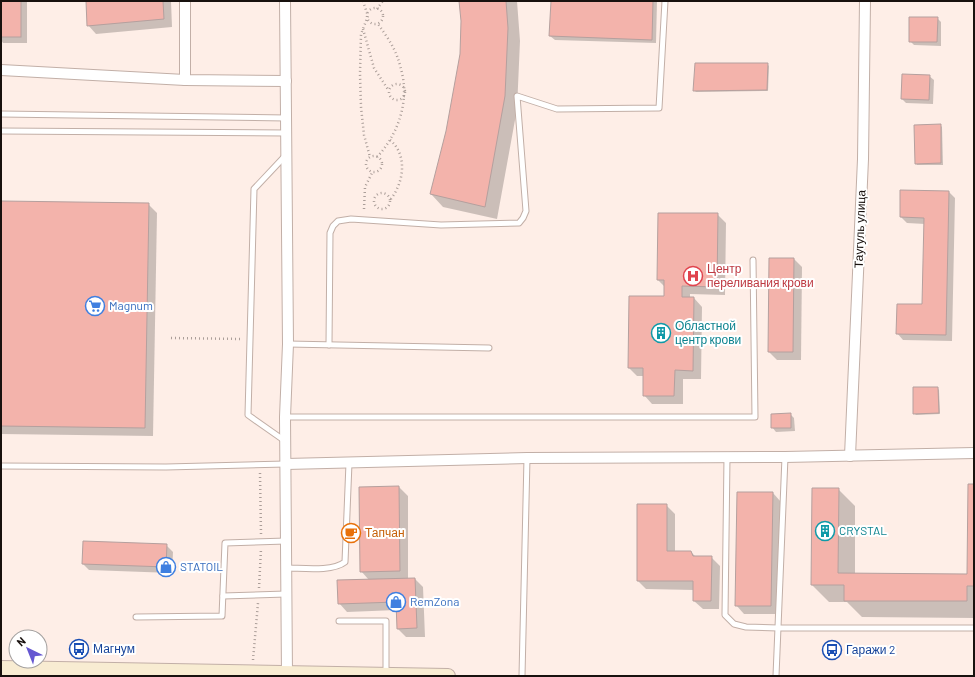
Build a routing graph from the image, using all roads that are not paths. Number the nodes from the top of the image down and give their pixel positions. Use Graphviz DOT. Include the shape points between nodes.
graph roads {
  1 [pos="185,1"];
  2 [pos="285,1"];
  3 [pos="665,1"];
  4 [pos="865,1"];
  5 [pos="1,70"];
  6 [pos="185,80"];
  7 [pos="286,81"];
  8 [pos="1,114"];
  9 [pos="286,118"];
  10 [pos="1,131"];
  11 [pos="286,133"];
  12 [pos="287,154"];
  13 [pos="753,260"];
  14 [pos="288,344"];
  15 [pos="329,345"];
  16 [pos="488,348"];
  17 [pos="285,417"];
  18 [pos="286,442"];
  19 [pos="974,453"];
  20 [pos="850,456"];
  21 [pos="785,457"];
  22 [pos="527,458"];
  23 [pos="727,458"];
  24 [pos="349,463"];
  25 [pos="286,464"];
  26 [pos="1,466"];
  27 [pos="286,541"];
  28 [pos="286,568"];
  29 [pos="286,594"];
  30 [pos="223,596"];
  31 [pos="136,616"];
  32 [pos="339,621"];
  33 [pos="778,628"];
  34 [pos="974,628"];
  35 [pos="1,668"];
  36 [pos="154,674"];
  37 [pos="287,675"];
  38 [pos="386,675"];
  39 [pos="448,676"];
  40 [pos="522,676"];
  41 [pos="776,676"];
  1 -- 6 [label="street"];
  2 -- 7 [label="street"];
  3 -- 15 [label="lane" via="659,108 557,109 517,96 526,211 519,223 441,225 351,219 338,221 333,226 329,250"];
  4 -- 20 [label="street, Таугуль улица" via="863,159"];
  5 -- 6 [label="street"];
  6 -- 7 [label="street"];
  7 -- 9 [label="street"];
  8 -- 9 [label="lane"];
  9 -- 11 [label="street"];
  10 -- 11 [label="lane"];
  11 -- 12 [label="street"];
  12 -- 14 [label="street"];
  12 -- 18 [label="lane" via="254,189 248,415"];
  13 -- 17 [label="lane" via="755,417"];
  14 -- 15 [label="lane"];
  14 -- 17 [label="street"];
  15 -- 16 [label="lane"];
  17 -- 18 [label="street"];
  18 -- 25 [label="street"];
  19 -- 20 [label="street"];
  20 -- 21 [label="street"];
  21 -- 23 [label="street"];
  21 -- 33 [label="lane"];
  22 -- 23 [label="street"];
  22 -- 24 [label="street"];
  22 -- 40 [label="lane"];
  23 -- 33 [label="lane" via="724,615 734,624 746,627"];
  24 -- 25 [label="street"];
  24 -- 28 [label="lane" via="345,562 332,567"];
  25 -- 26 [label="lane" via="166,467"];
  25 -- 27 [label="street"];
  27 -- 28 [label="street"];
  27 -- 30 [label="lane" via="225,543"];
  28 -- 29 [label="street"];
  29 -- 30 [label="lane"];
  29 -- 37 [label="street"];
  30 -- 31 [label="lane" via="222,616"];
  32 -- 38 [label="lane" via="386,621"];
  33 -- 34 [label="lane"];
  33 -- 41 [label="lane"];
  35 -- 36 [label="main road"];
  36 -- 37 [label="main road"];
  37 -- 38 [label="main road"];
  38 -- 39 [label="main road"];
}
